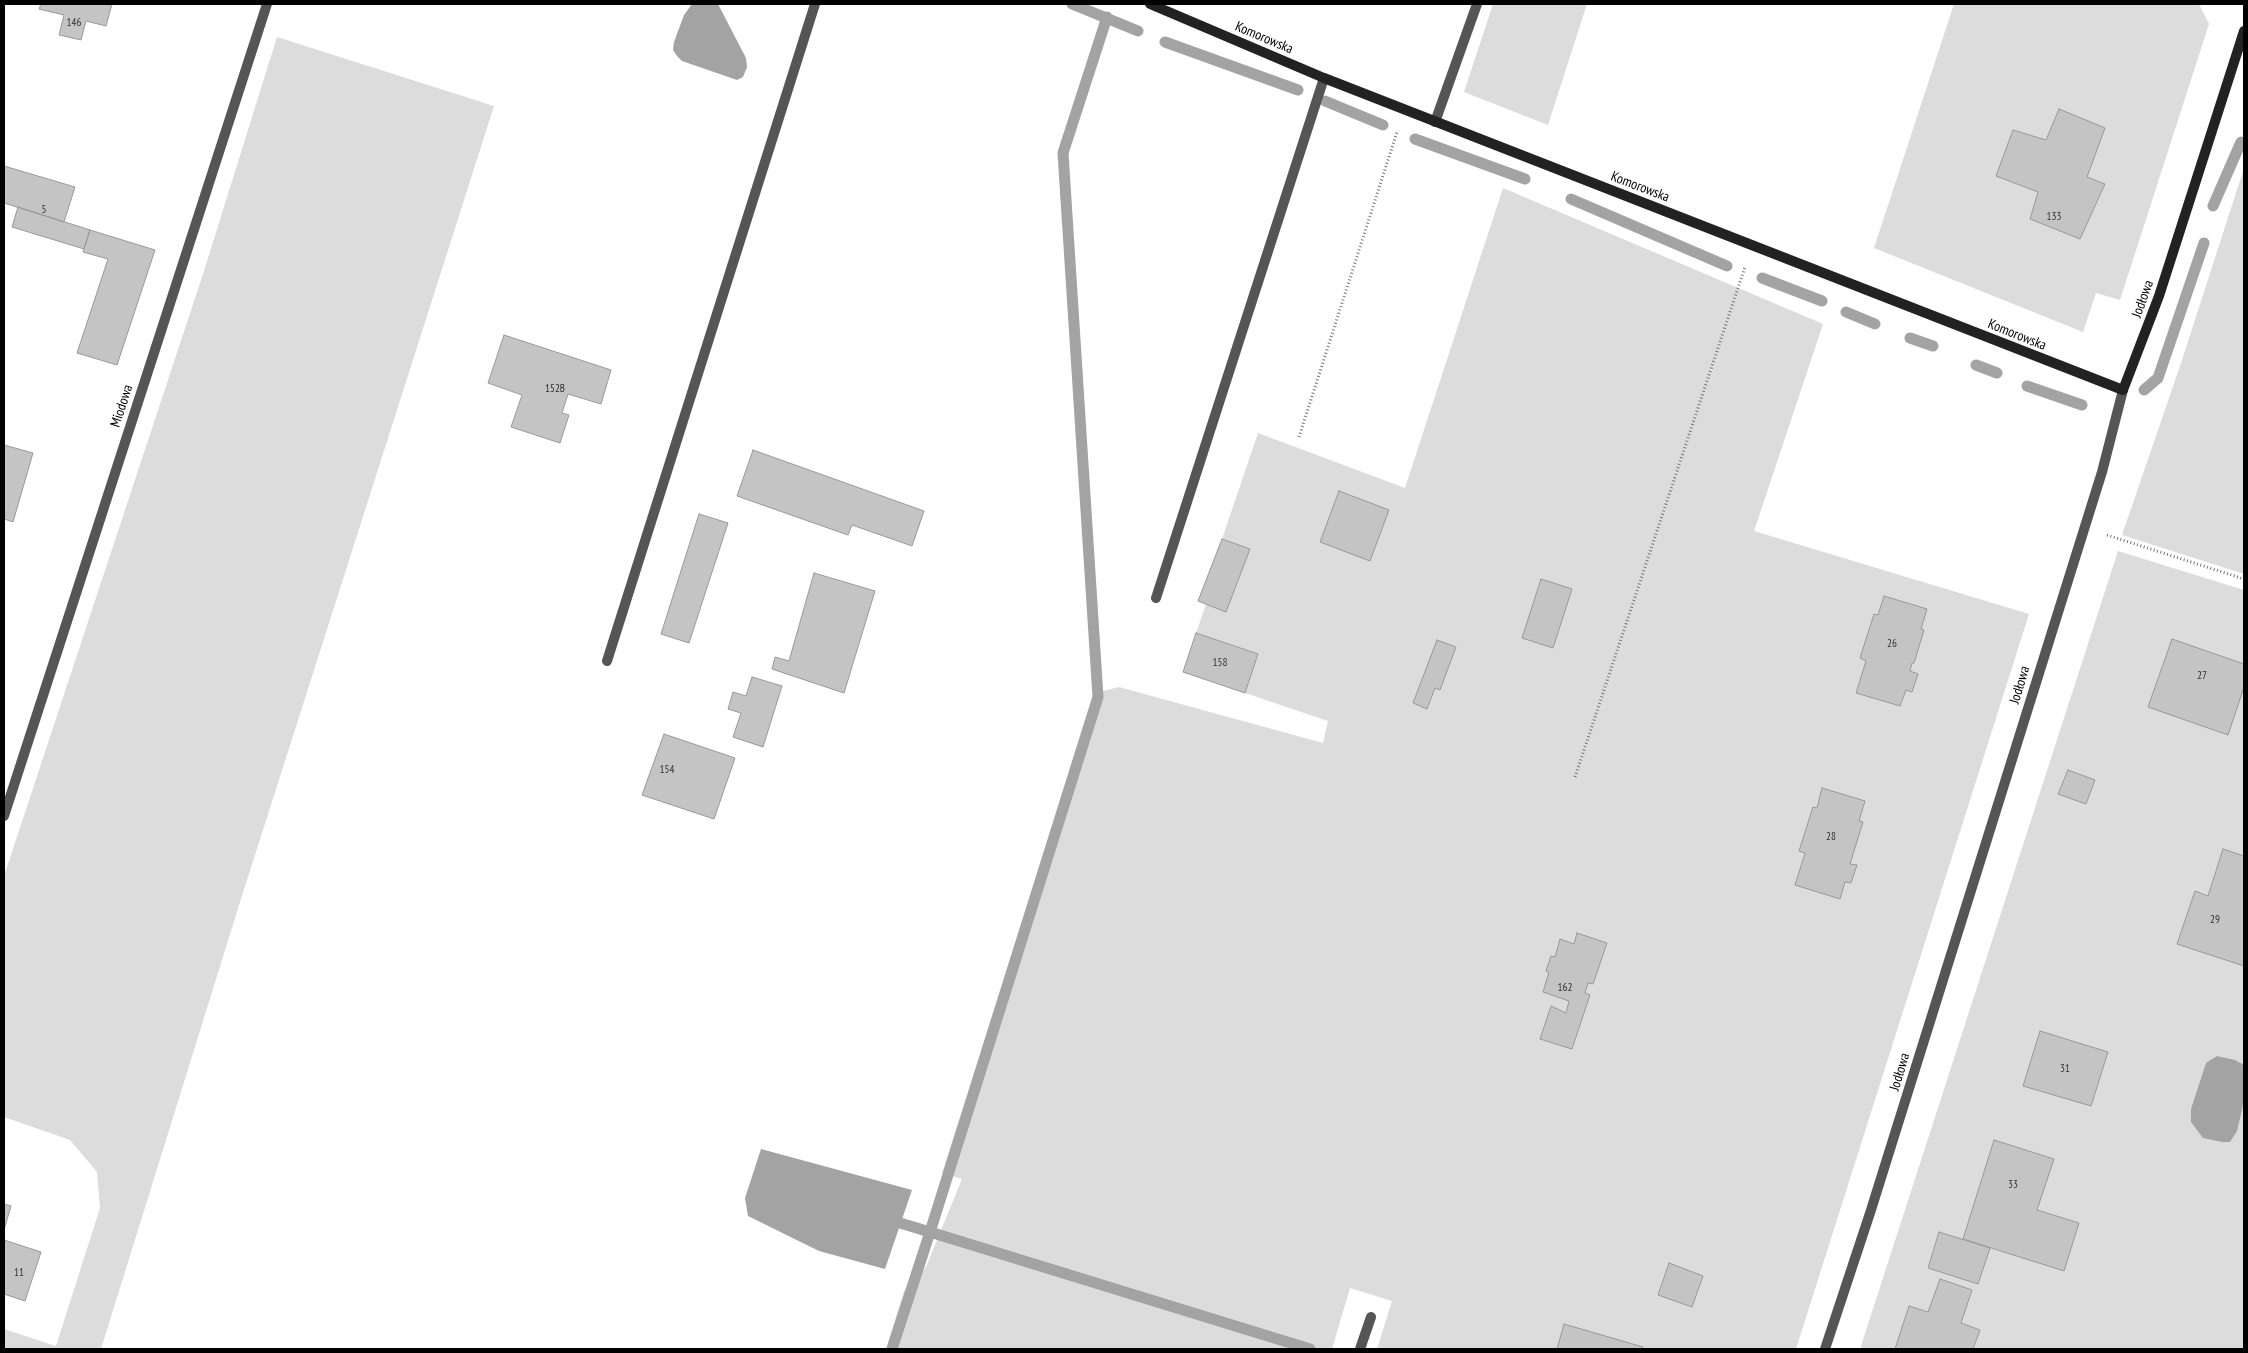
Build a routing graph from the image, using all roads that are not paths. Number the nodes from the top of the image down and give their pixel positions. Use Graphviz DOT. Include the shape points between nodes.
graph roads {
  1 [pos="267,4"];
  2 [pos="815,4"];
  3 [pos="1150,4"];
  4 [pos="1477,4"];
  5 [pos="2244,31"];
  6 [pos="1324,78"];
  7 [pos="1435,122"];
  8 [pos="2123,390"];
  9 [pos="1156,598"];
  10 [pos="607,662"];
  11 [pos="4,816"];
  12 [pos="1371,1317"];
  13 [pos="1360,1349"];
  14 [pos="1825,1349"];
  1 -- 11 [label="street, Miodowa"];
  2 -- 10 [label="street"];
  3 -- 6 [label="street, Komorowska"];
  4 -- 7 [label="street"];
  5 -- 8 [label="street, Jodłowa" via="2159,296"];
  6 -- 7 [label="street, Komorowska"];
  6 -- 9 [label="street"];
  7 -- 8 [label="street, Komorowska"];
  8 -- 14 [label="street, Jodłowa" via="2102,472"];
  12 -- 13 [label="street"];
}
